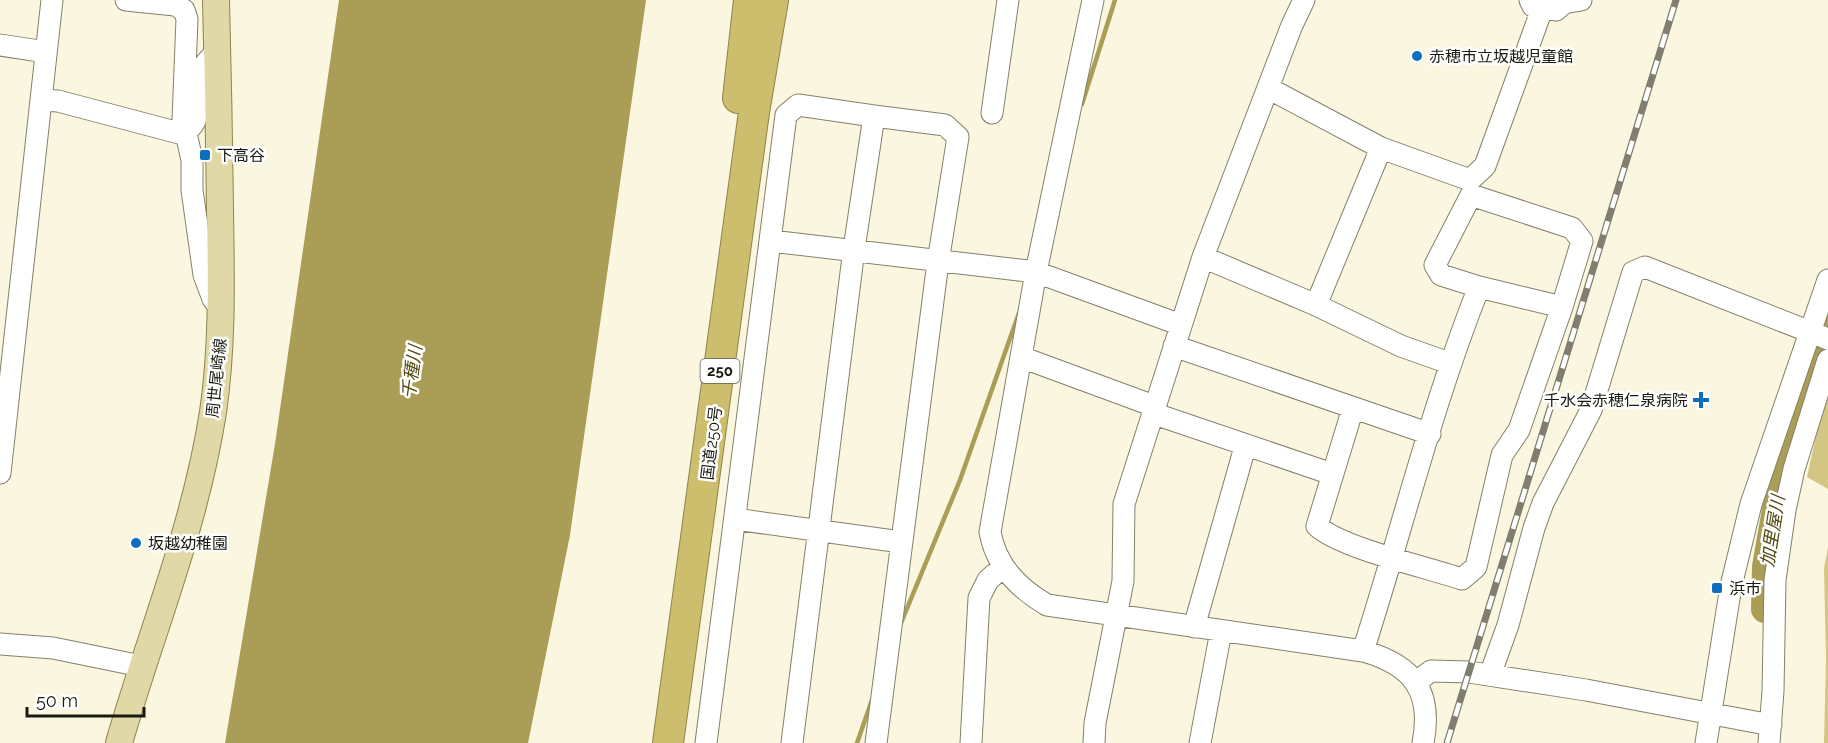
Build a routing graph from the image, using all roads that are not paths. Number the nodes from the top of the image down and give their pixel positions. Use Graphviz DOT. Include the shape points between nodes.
graph roads {
  1 [pos="52,0"];
  2 [pos="126,0"];
  3 [pos="216,0"];
  4 [pos="748,0"];
  5 [pos="773,0"];
  6 [pos="1008,0"];
  7 [pos="1093,0"];
  8 [pos="1304,0"];
  9 [pos="1581,0"];
  10 [pos="1536,5"];
  11 [pos="0,45"];
  12 [pos="217,51"];
  13 [pos="46,52"];
  14 [pos="1268,88"];
  15 [pos="41,100"];
  16 [pos="992,113"];
  17 [pos="874,116"];
  18 [pos="186,132"];
  19 [pos="1381,148"];
  20 [pos="1470,187"];
  21 [pos="771,241"];
  22 [pos="854,249"];
  23 [pos="1203,257"];
  24 [pos="938,262"];
  25 [pos="1036,273"];
  26 [pos="1828,280"];
  27 [pos="1479,287"];
  28 [pos="1316,305"];
  29 [pos="1562,307"];
  30 [pos="222,310"];
  31 [pos="1180,325"];
  32 [pos="7,336"];
  33 [pos="1818,336"];
  34 [pos="1174,346"];
  35 [pos="1021,357"];
  36 [pos="1828,360"];
  37 [pos="1449,363"];
  38 [pos="1353,408"];
  39 [pos="1153,409"];
  40 [pos="3,410"];
  41 [pos="1430,434"];
  42 [pos="1245,447"];
  43 [pos="0,473"];
  44 [pos="1332,474"];
  45 [pos="735,519"];
  46 [pos="820,532"];
  47 [pos="902,542"];
  48 [pos="1393,557"];
  49 [pos="1003,567"];
  50 [pos="1116,615"];
  51 [pos="1194,627"];
  52 [pos="1221,631"];
  53 [pos="0,644"];
  54 [pos="1363,651"];
  55 [pos="141,666"];
  56 [pos="1490,675"];
  57 [pos="1416,682"];
  58 [pos="1711,713"];
  59 [pos="1770,734"];
  60 [pos="119,743"];
  61 [pos="651,743"];
  62 [pos="668,743"];
  63 [pos="706,743"];
  64 [pos="792,743"];
  65 [pos="876,743"];
  66 [pos="971,743"];
  67 [pos="1094,743"];
  68 [pos="1200,743"];
  69 [pos="1423,743"];
  70 [pos="1706,743"];
  1 -- 13 [label="street"];
  2 -- 18 [label="street" via="175,5 184,10 187,67 182,109"];
  3 -- 12 [label="main road, 周世尾崎線"];
  4 -- 61 [label="highway, 国道250号 / 250" via="694,440"];
  5 -- 62 [label="highway, 国道250号 / 250" via="754,112"];
  6 -- 16 [label="street"];
  7 -- 25 [label="street"];
  8 -- 14 [label="street"];
  9 -- 10 [label="street" via="1564,3 1556,10"];
  10 -- 20 [label="street" via="1485,166"];
  11 -- 13 [label="street"];
  12 -- 18 [label="street" via="200,74 194,124"];
  12 -- 30 [label="main road, 周世尾崎線"];
  13 -- 15 [label="street"];
  14 -- 19 [label="street"];
  14 -- 23 [label="street"];
  15 -- 18 [label="street"];
  15 -- 32 [label="street"];
  17 -- 21 [label="street" via="798,105 786,115"];
  17 -- 22 [label="street"];
  17 -- 24 [label="street" via="945,125 958,137"];
  18 -- 30 [label="street" via="204,275"];
  19 -- 20 [label="street"];
  19 -- 28 [label="street"];
  20 -- 27 [label="street" via="1435,265 1441,275"];
  20 -- 29 [label="street" via="1572,228 1582,242"];
  21 -- 22 [label="street"];
  21 -- 45 [label="street"];
  22 -- 24 [label="street"];
  22 -- 46 [label="street"];
  23 -- 28 [label="street"];
  23 -- 31 [label="street"];
  24 -- 25 [label="street"];
  24 -- 47 [label="street"];
  25 -- 31 [label="street"];
  25 -- 35 [label="street"];
  26 -- 33 [label="street"];
  27 -- 29 [label="street"];
  27 -- 37 [label="street"];
  28 -- 37 [label="street" via="1401,346"];
  29 -- 48 [label="street" via="1519,430 1502,455 1476,567 1462,579"];
  30 -- 55 [label="main road, 周世尾崎線" via="219,367 199,485 168,596"];
  31 -- 34 [label="street"];
  32 -- 40 [label="street"];
  33 -- 56 [label="street" via="1645,267 1633,273 1591,410 1534,528 1508,626"];
  33 -- 58 [label="street" via="1751,504 1731,586"];
  34 -- 38 [label="street"];
  34 -- 39 [label="street"];
  35 -- 39 [label="street"];
  35 -- 49 [label="street" via="990,532"];
  36 -- 59 [label="street" via="1785,510 1775,580"];
  37 -- 41 [label="street"];
  38 -- 41 [label="street"];
  38 -- 44 [label="street"];
  39 -- 42 [label="street"];
  39 -- 50 [label="street" via="1124,504 1123,581"];
  40 -- 43 [label="street"];
  41 -- 48 [label="street"];
  42 -- 44 [label="street"];
  42 -- 51 [label="street"];
  44 -- 48 [label="street" via="1317,526 1329,537"];
  45 -- 46 [label="street"];
  45 -- 63 [label="street"];
  46 -- 47 [label="street"];
  46 -- 64 [label="street"];
  47 -- 65 [label="street"];
  48 -- 54 [label="street"];
  49 -- 50 [label="street" via="1026,593 1047,605"];
  49 -- 66 [label="street" via="988,580 979,598"];
  50 -- 51 [label="street"];
  50 -- 67 [label="street"];
  51 -- 52 [label="street"];
  52 -- 54 [label="street"];
  52 -- 68 [label="street"];
  53 -- 55 [label="street" via="53,648"];
  54 -- 57 [label="street" via="1386,657"];
  55 -- 60 [label="main road, 周世尾崎線"];
  56 -- 57 [label="street" via="1431,671"];
  56 -- 58 [label="street"];
  57 -- 69 [label="street" via="1428,718"];
  58 -- 59 [label="street"];
  58 -- 70 [label="street"];
}
